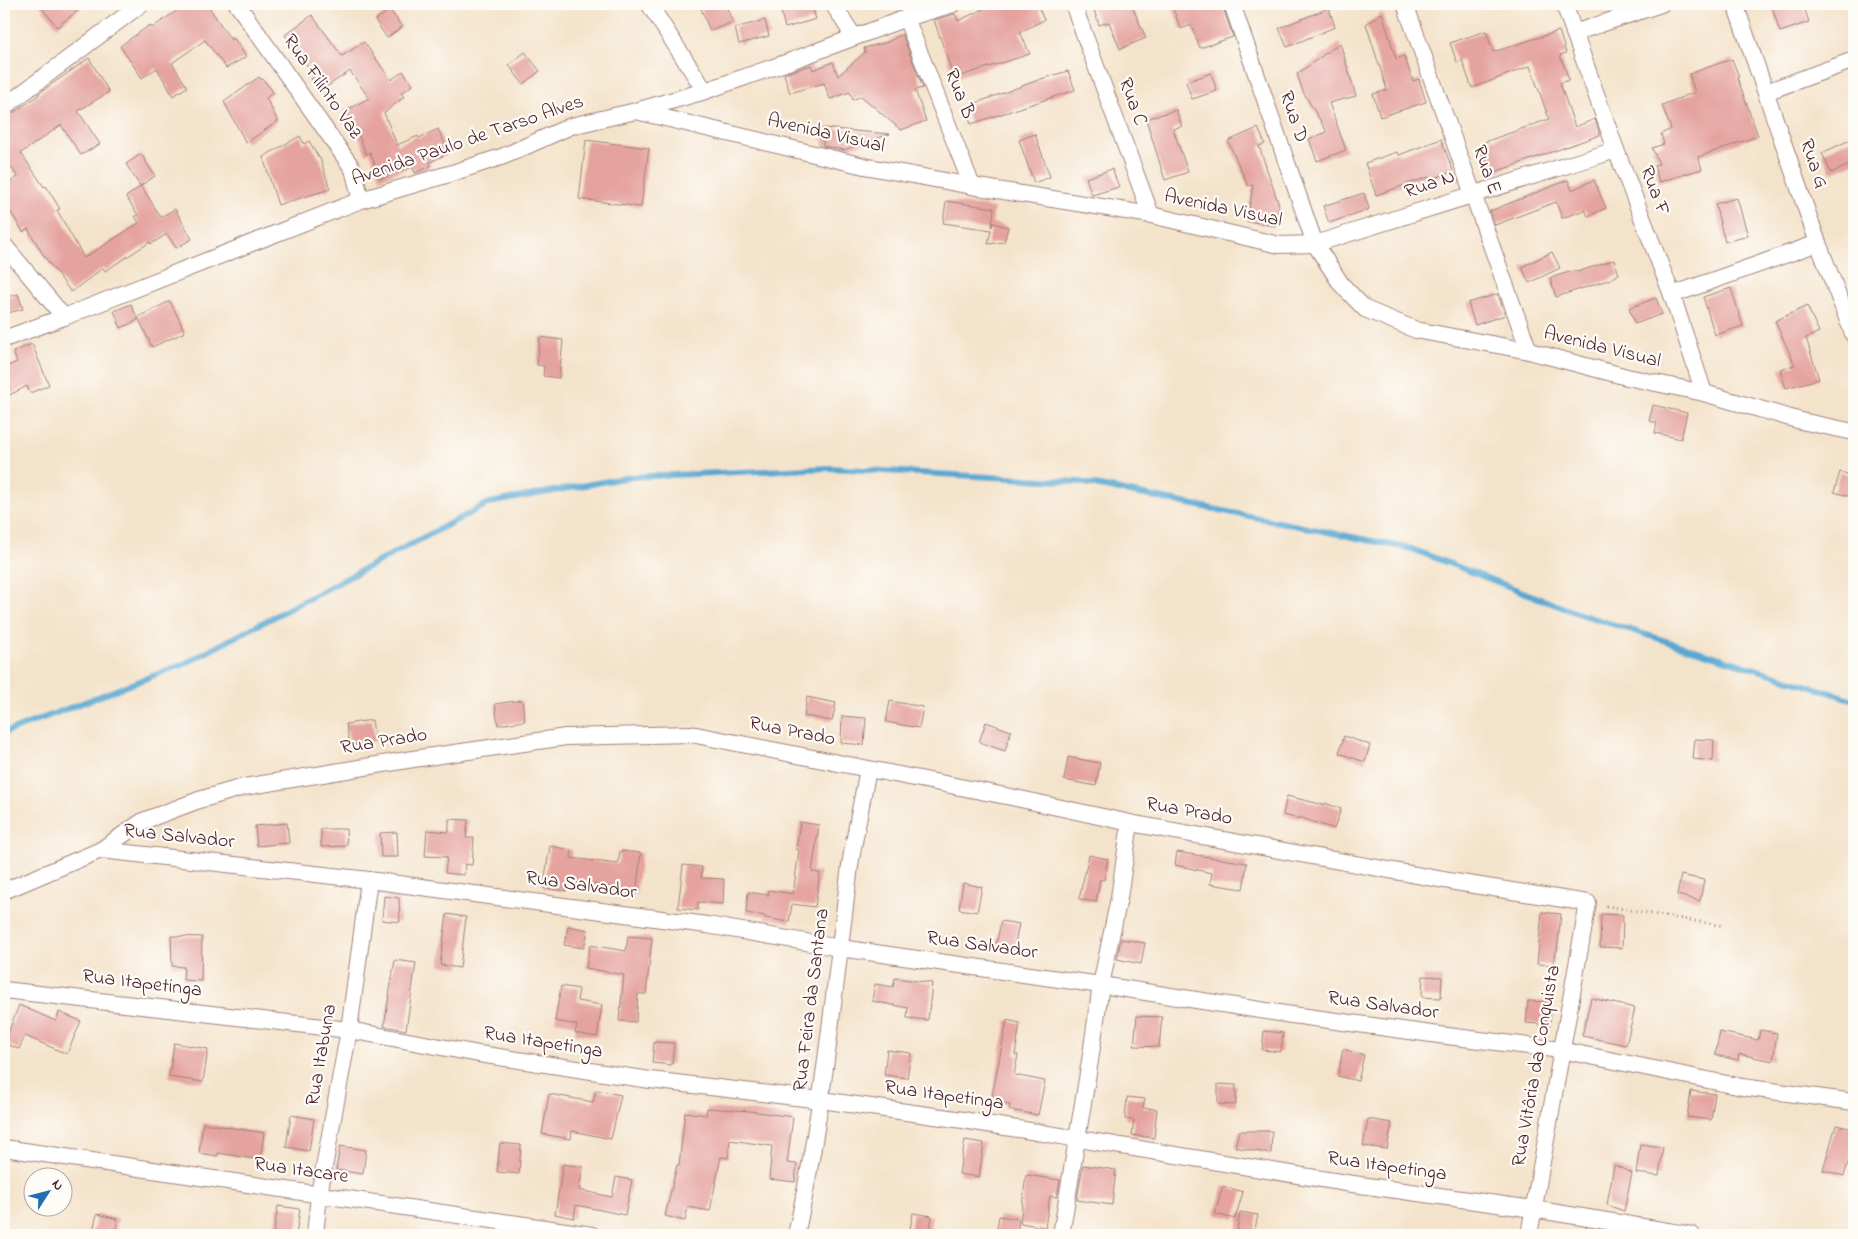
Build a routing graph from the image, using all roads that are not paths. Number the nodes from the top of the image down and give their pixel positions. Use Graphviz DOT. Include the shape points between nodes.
graph roads {
  1 [pos="141,4"];
  2 [pos="237,4"];
  3 [pos="649,4"];
  4 [pos="832,4"];
  5 [pos="953,4"];
  6 [pos="1073,4"];
  7 [pos="1232,4"];
  8 [pos="1404,4"];
  9 [pos="1564,4"];
  10 [pos="1661,4"];
  11 [pos="1735,4"];
  12 [pos="906,18"];
  13 [pos="1574,34"];
  14 [pos="854,37"];
  15 [pos="1854,60"];
  16 [pos="705,91"];
  17 [pos="1766,92"];
  18 [pos="4,107"];
  19 [pos="636,111"];
  20 [pos="1616,150"];
  21 [pos="972,186"];
  22 [pos="1472,194"];
  23 [pos="361,200"];
  24 [pos="1151,215"];
  25 [pos="1818,243"];
  26 [pos="1315,244"];
  27 [pos="4,245"];
  28 [pos="1672,295"];
  29 [pos="64,317"];
  30 [pos="1854,336"];
  31 [pos="4,339"];
  32 [pos="1529,351"];
  33 [pos="1704,393"];
  34 [pos="1854,432"];
  35 [pos="868,769"];
  36 [pos="1130,823"];
  37 [pos="101,850"];
  38 [pos="369,880"];
  39 [pos="4,891"];
  40 [pos="1588,903"];
  41 [pos="840,948"];
  42 [pos="1101,985"];
  43 [pos="4,990"];
  44 [pos="349,1030"];
  45 [pos="1561,1050"];
  46 [pos="821,1100"];
  47 [pos="1854,1102"];
  48 [pos="1076,1138"];
  49 [pos="4,1148"];
  50 [pos="319,1195"];
  51 [pos="1533,1209"];
  52 [pos="315,1235"];
  53 [pos="592,1235"];
  54 [pos="796,1235"];
  55 [pos="1061,1235"];
  56 [pos="1528,1235"];
  57 [pos="1692,1235"];
  1 -- 18 [label="street"];
  2 -- 23 [label="street, Rua Filinto Vaz" via="353,169"];
  3 -- 16 [label="street"];
  4 -- 14 [label="street"];
  5 -- 12 [label="street, Avenida Paulo de Tarso Alves"];
  6 -- 24 [label="street, Rua C"];
  7 -- 26 [label="street, Rua D"];
  8 -- 22 [label="street, Rua E"];
  9 -- 13 [label="street, Rua F"];
  10 -- 13 [label="street"];
  11 -- 17 [label="street, Rua G"];
  12 -- 14 [label="street, Avenida Paulo de Tarso Alves"];
  12 -- 21 [label="street, Rua B"];
  13 -- 20 [label="street, Rua F"];
  14 -- 16 [label="street, Avenida Paulo de Tarso Alves"];
  15 -- 17 [label="street"];
  16 -- 19 [label="street, Avenida Paulo de Tarso Alves"];
  17 -- 25 [label="street, Rua G"];
  19 -- 21 [label="street, Avenida Visual" via="864,166"];
  19 -- 23 [label="street, Avenida Paulo de Tarso Alves" via="571,126 504,156"];
  20 -- 22 [label="street, Rua N"];
  20 -- 28 [label="street, Rua F"];
  21 -- 24 [label="street, Avenida Visual"];
  22 -- 26 [label="street, Rua N"];
  22 -- 32 [label="street, Rua E"];
  23 -- 29 [label="street, Avenida Paulo de Tarso Alves"];
  24 -- 26 [label="street, Avenida Visual" via="1279,244"];
  25 -- 28 [label="street"];
  25 -- 30 [label="street, Rua G"];
  26 -- 32 [label="street, Avenida Visual" via="1341,284 1365,309 1416,330"];
  27 -- 29 [label="street"];
  28 -- 33 [label="street, Rua F"];
  29 -- 31 [label="street, Avenida Paulo de Tarso Alves"];
  32 -- 33 [label="street, Avenida Visual"];
  33 -- 34 [label="street, Avenida Visual" via="1802,422"];
  35 -- 36 [label="street, Rua Prado"];
  35 -- 37 [label="street, Rua Prado" via="691,734 566,737 244,787 143,820"];
  35 -- 41 [label="street, Rua Feira da Santana"];
  36 -- 40 [label="street, Rua Prado"];
  36 -- 42 [label="street"];
  37 -- 38 [label="street, Rua Salvador"];
  37 -- 39 [label="street, Rua Prado"];
  38 -- 41 [label="street, Rua Salvador" via="707,924"];
  38 -- 44 [label="street, Rua Itabuna"];
  40 -- 45 [label="street, Rua Vitôria da Conquista"];
  41 -- 42 [label="street, Rua Salvador"];
  41 -- 46 [label="street, Rua Feira da Santana"];
  42 -- 45 [label="street, Rua Salvador" via="1285,1014"];
  42 -- 48 [label="street"];
  43 -- 44 [label="street, Rua Itapetinga"];
  44 -- 46 [label="street, Rua Itapetinga" via="640,1079"];
  44 -- 50 [label="street, Rua Itabuna"];
  45 -- 47 [label="street, Rua Salvador" via="1742,1086"];
  45 -- 51 [label="street, Rua Vitôria da Conquista"];
  46 -- 48 [label="street, Rua Itapetinga"];
  46 -- 54 [label="street, Rua Feira da Santana"];
  48 -- 51 [label="street, Rua Itapetinga"];
  48 -- 55 [label="street"];
  49 -- 50 [label="street, Rua Itacare"];
  50 -- 52 [label="street, Rua Itabuna"];
  50 -- 53 [label="street, Rua Itacare"];
  51 -- 56 [label="street, Rua Vitôria da Conquista"];
  51 -- 57 [label="street, Rua Itapetinga"];
}
